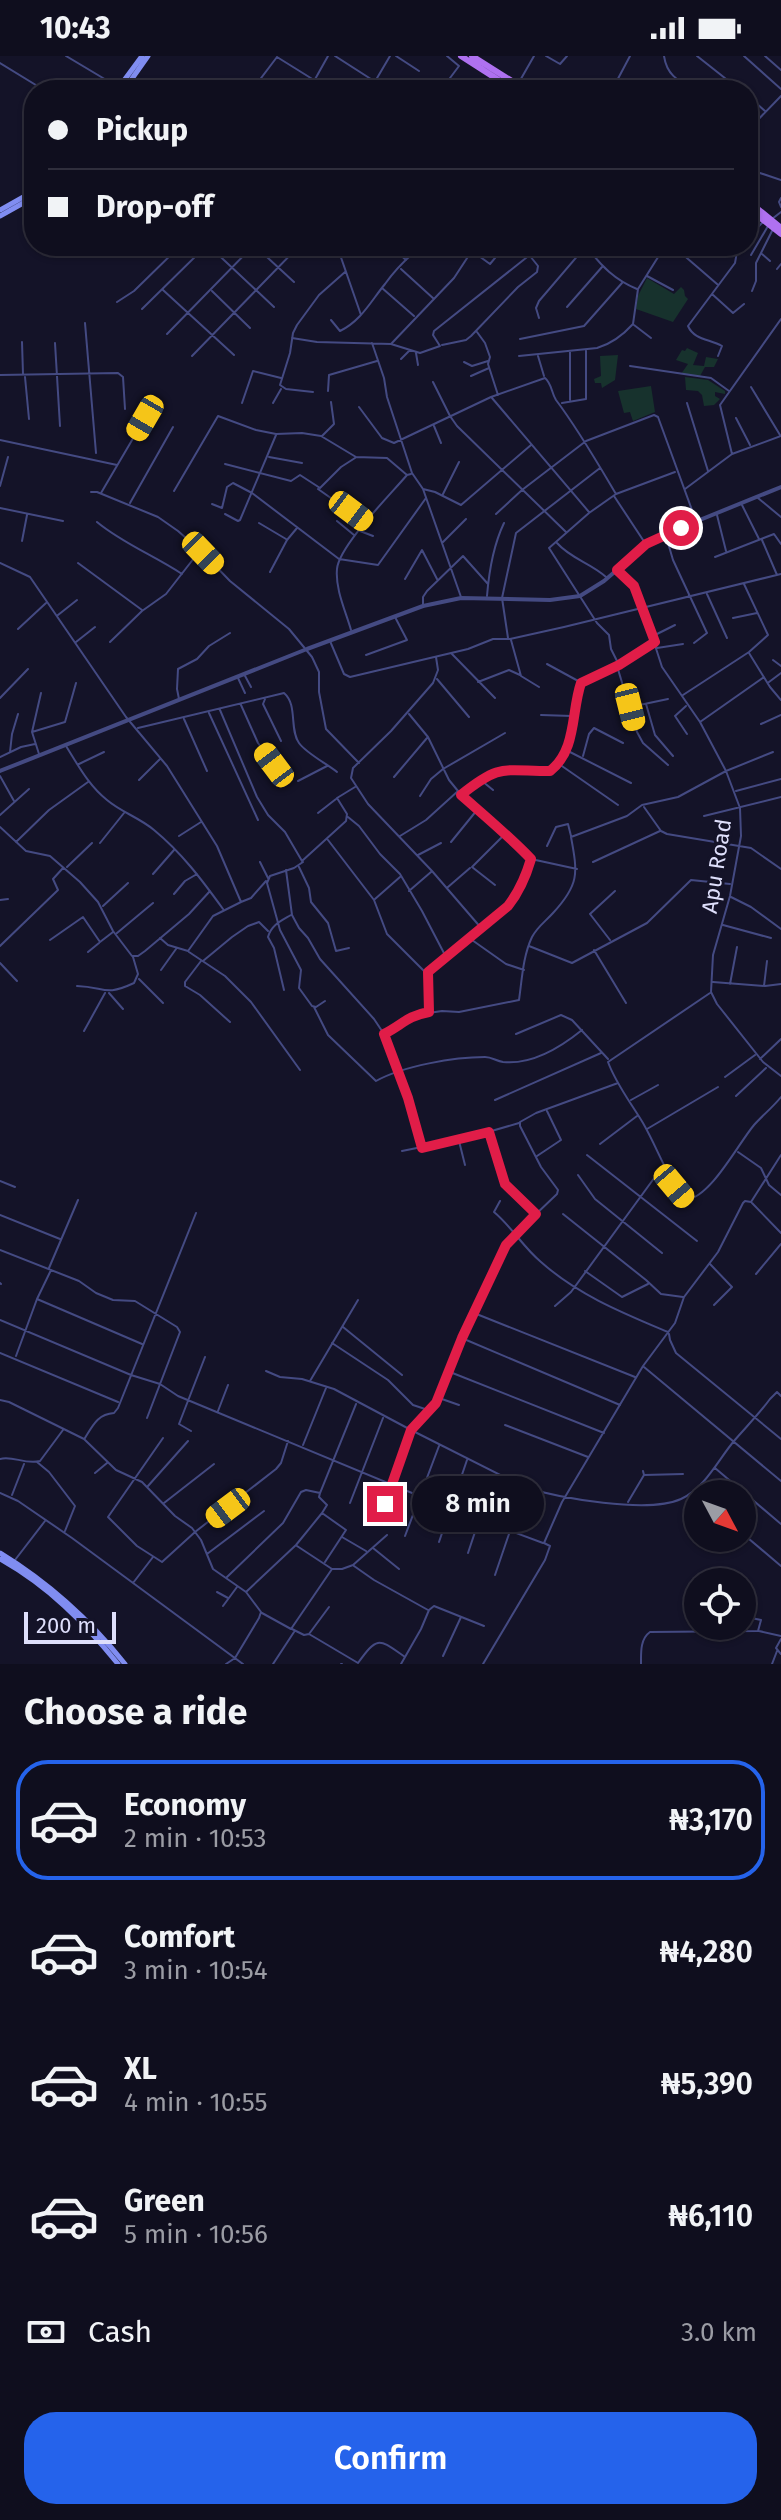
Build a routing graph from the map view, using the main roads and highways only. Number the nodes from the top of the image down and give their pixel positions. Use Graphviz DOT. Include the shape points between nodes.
graph roads {
  1 [pos="145,56"];
  2 [pos="461,56"];
  3 [pos="472,56"];
  4 [pos="127,80"];
  5 [pos="502,80"];
  6 [pos="505,80"];
  7 [pos="24,200"];
  8 [pos="0,213"];
  9 [pos="772,224"];
  10 [pos="781,234"];
  11 [pos="0,1556"];
  12 [pos="110,1650"];
  13 [pos="118,1664"];
  14 [pos="125,1664"];
  1 -- 4 [label="main road"];
  2 -- 5 [label="main road"];
  3 -- 6 [label="main road"];
  7 -- 8 [label="main road"];
  9 -- 10 [label="main road"];
  11 -- 12 [label="main road" via="59,1600"];
  11 -- 12 [label="main road" via="64,1598"];
  12 -- 13 [label="main road"];
  12 -- 14 [label="main road"];
}
